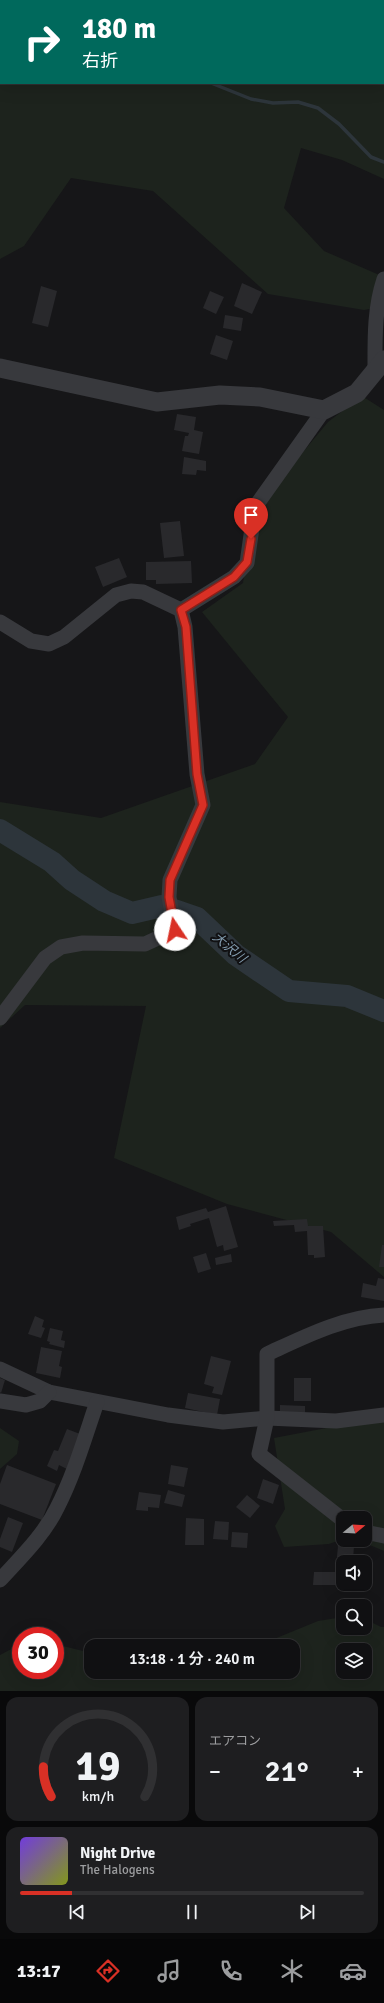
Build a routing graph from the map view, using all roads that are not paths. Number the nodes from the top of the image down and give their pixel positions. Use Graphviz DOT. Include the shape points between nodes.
graph roads {
  1 [pos="384,279"];
  2 [pos="379,366"];
  3 [pos="0,368"];
  4 [pos="324,410"];
  5 [pos="181,610"];
  6 [pos="0,622"];
  7 [pos="0,1018"];
  8 [pos="384,1315"];
  9 [pos="0,1369"];
  10 [pos="49,1392"];
  11 [pos="0,1401"];
  12 [pos="97,1402"];
  13 [pos="384,1415"];
  14 [pos="267,1418"];
  15 [pos="336,1514"];
  16 [pos="372,1533"];
  17 [pos="384,1536"];
  18 [pos="0,1580"];
  1 -- 2 [label="street" via="375,324"];
  2 -- 4 [label="street" via="357,393"];
  3 -- 4 [label="street" via="156,402 220,395 260,397"];
  4 -- 5 [label="street" via="255,507 247,562 234,577"];
  5 -- 6 [label="street" via="143,592 131,591 116,595 64,637 49,644 31,641"];
  5 -- 7 [label="street" via="186,627 197,774 203,805 170,880 169,897 175,930 145,944 83,943 61,947 45,958"];
  8 -- 14 [label="street" via="337,1324 267,1354"];
  9 -- 10 [label="street"];
  10 -- 11 [label="street" via="40,1402 26,1405"];
  10 -- 12 [label="street"];
  12 -- 14 [label="street" via="223,1422"];
  12 -- 18 [label="street" via="57,1509 26,1551"];
  13 -- 14 [label="street" via="336,1421"];
  14 -- 15 [label="street" via="259,1454"];
  16 -- 17 [label="street"];
}
